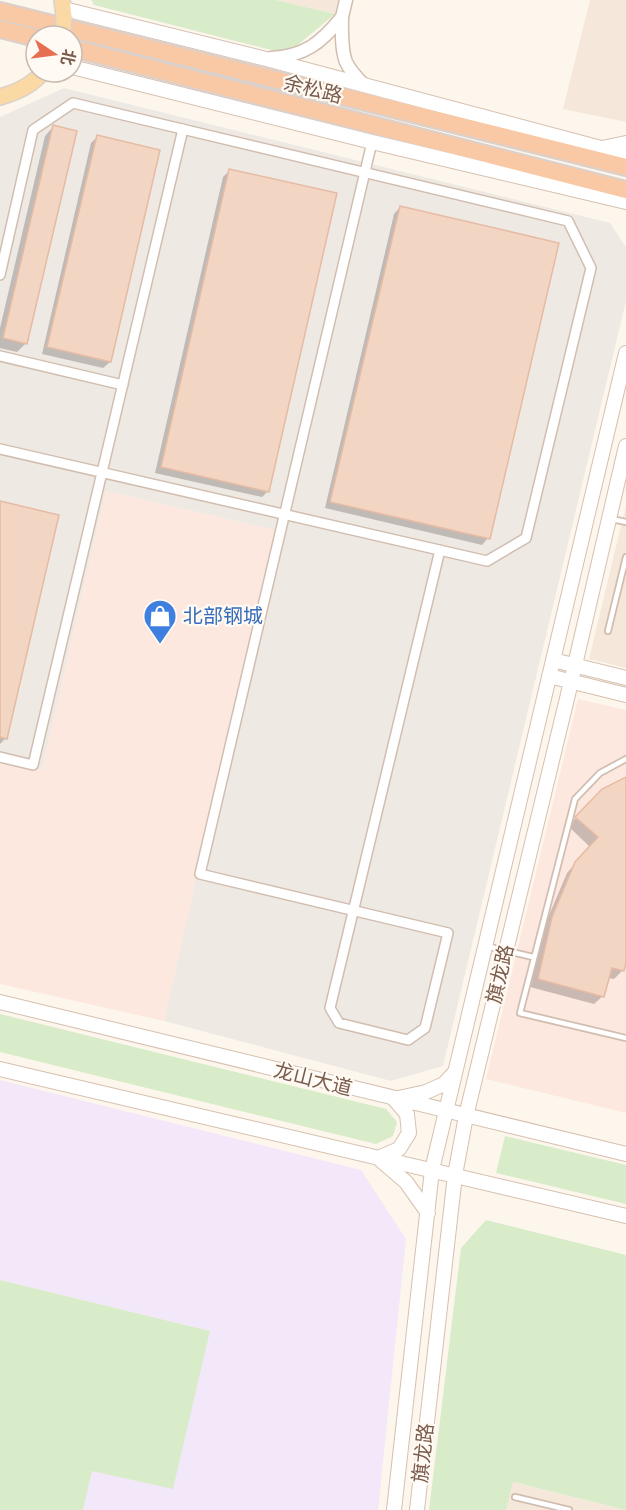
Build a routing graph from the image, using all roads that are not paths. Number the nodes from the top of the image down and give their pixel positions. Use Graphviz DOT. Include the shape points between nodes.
graph roads {
  1 [pos="346,0"];
  2 [pos="63,9"];
  3 [pos="0,11"];
  4 [pos="342,17"];
  5 [pos="0,29"];
  6 [pos="24,35"];
  7 [pos="84,51"];
  8 [pos="266,59"];
  9 [pos="84,70"];
  10 [pos="29,84"];
  11 [pos="365,86"];
  12 [pos="0,97"];
  13 [pos="183,129"];
  14 [pos="372,142"];
  15 [pos="626,143"];
  16 [pos="601,148"];
  17 [pos="626,158"];
  18 [pos="626,167"];
  19 [pos="364,173"];
  20 [pos="626,190"];
  21 [pos="608,198"];
  22 [pos="626,202"];
  23 [pos="626,208"];
  24 [pos="0,274"];
  25 [pos="626,353"];
  26 [pos="0,356"];
  27 [pos="123,385"];
  28 [pos="626,446"];
  29 [pos="0,449"];
  30 [pos="102,472"];
  31 [pos="284,513"];
  32 [pos="609,519"];
  33 [pos="626,522"];
  34 [pos="440,550"];
  35 [pos="626,557"];
  36 [pos="608,631"];
  37 [pos="553,660"];
  38 [pos="575,666"];
  39 [pos="549,676"];
  40 [pos="626,678"];
  41 [pos="571,682"];
  42 [pos="626,695"];
  43 [pos="0,757"];
  44 [pos="626,759"];
  45 [pos="354,911"];
  46 [pos="486,946"];
  47 [pos="506,950"];
  48 [pos="533,957"];
  49 [pos="0,1002"];
  50 [pos="626,1038"];
  51 [pos="0,1069"];
  52 [pos="457,1070"];
  53 [pos="394,1099"];
  54 [pos="447,1112"];
  55 [pos="466,1116"];
  56 [pos="626,1154"];
  57 [pos="378,1158"];
  58 [pos="432,1170"];
  59 [pos="454,1175"];
  60 [pos="428,1213"];
  61 [pos="626,1216"];
  62 [pos="515,1497"];
  63 [pos="394,1510"];
  64 [pos="417,1510"];
  65 [pos="569,1510"];
  1 -- 4 [label="street"];
  2 -- 8 [label="main road"];
  3 -- 18 [label="highway, 余松路"];
  4 -- 8 [label="street" via="330,33 303,52"];
  4 -- 11 [label="street" via="346,62"];
  5 -- 6 [label="highway"];
  7 -- 20 [label="highway, 余松路"];
  8 -- 11 [label="main road"];
  9 -- 14 [label="main road"];
  10 -- 12 [label="main road"];
  11 -- 16 [label="main road"];
  13 -- 19 [label="street"];
  13 -- 24 [label="street" via="73,103 33,130"];
  13 -- 27 [label="street"];
  14 -- 19 [label="street"];
  14 -- 21 [label="main road"];
  15 -- 16 [label="main road"];
  16 -- 17 [label="main road"];
  19 -- 31 [label="street"];
  19 -- 34 [label="street" via="568,221 591,268 526,538 487,561"];
  21 -- 22 [label="main road"];
  21 -- 23 [label="main road"];
  25 -- 37 [label="main road"];
  26 -- 27 [label="street"];
  27 -- 30 [label="street"];
  28 -- 32 [label="main road, 旗龙路"];
  29 -- 30 [label="street"];
  30 -- 31 [label="street"];
  30 -- 43 [label="street" via="33,765"];
  31 -- 34 [label="street"];
  31 -- 45 [label="street" via="200,874"];
  32 -- 33 [label="lane"];
  32 -- 38 [label="main road, 旗龙路"];
  34 -- 45 [label="street"];
  35 -- 36 [label="lane"];
  37 -- 38 [label="main road"];
  37 -- 39 [label="main road"];
  38 -- 40 [label="main road"];
  38 -- 41 [label="main road, 旗龙路"];
  39 -- 41 [label="main road"];
  39 -- 46 [label="main road"];
  41 -- 42 [label="main road"];
  41 -- 47 [label="main road, 旗龙路"];
  44 -- 48 [label="lane" via="600,773 574,800"];
  45 -- 45 [label="street" via="448,933 425,1028 408,1040 339,1023 330,1008"];
  46 -- 47 [label="lane"];
  46 -- 52 [label="main road"];
  47 -- 48 [label="lane"];
  47 -- 55 [label="main road, 旗龙路"];
  48 -- 50 [label="lane" via="520,1013"];
  49 -- 53 [label="main road, 龙山大道"];
  51 -- 57 [label="main road"];
  52 -- 53 [label="main road" via="444,1084"];
  52 -- 54 [label="main road"];
  53 -- 54 [label="main road, 龙山大道"];
  53 -- 57 [label="main road" via="407,1114 410,1133 399,1149"];
  54 -- 55 [label="main road, 龙山大道"];
  54 -- 58 [label="main road"];
  55 -- 56 [label="main road, 龙山大道"];
  55 -- 59 [label="main road, 旗龙路"];
  57 -- 58 [label="main road"];
  57 -- 60 [label="main road" via="406,1182"];
  58 -- 59 [label="main road"];
  58 -- 60 [label="main road"];
  59 -- 61 [label="main road"];
  59 -- 64 [label="main road, 旗龙路"];
  60 -- 63 [label="main road"];
  62 -- 65 [label="lane"];
}
